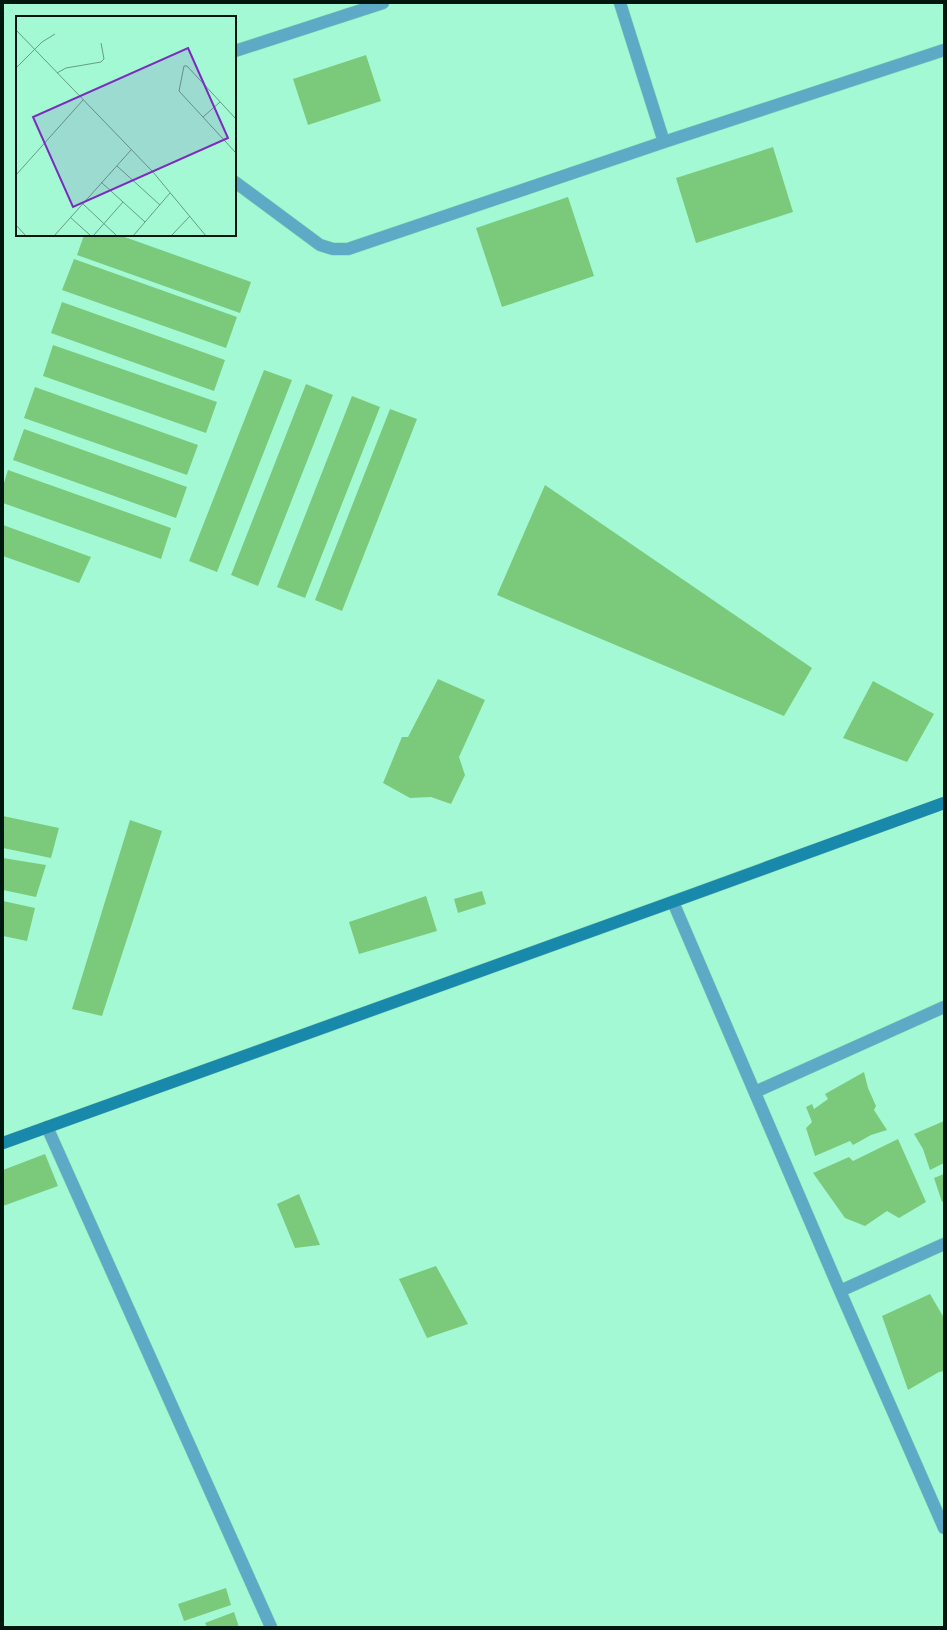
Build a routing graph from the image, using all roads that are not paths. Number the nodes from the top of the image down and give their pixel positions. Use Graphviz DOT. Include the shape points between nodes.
graph roads {
  1 [pos="383,3"];
  2 [pos="620,3"];
  3 [pos="944,50"];
  4 [pos="236,51"];
  5 [pos="664,142"];
  6 [pos="236,183"];
  7 [pos="944,803"];
  8 [pos="673,902"];
  9 [pos="944,1007"];
  10 [pos="755,1092"];
  11 [pos="47,1127"];
  12 [pos="3,1143"];
  13 [pos="944,1244"];
  14 [pos="840,1291"];
  15 [pos="944,1528"];
  16 [pos="271,1627"];
  1 -- 4 [label="street"];
  2 -- 5 [label="street"];
  3 -- 5 [label="street"];
  5 -- 6 [label="street" via="348,249 333,249 320,245"];
  7 -- 8 [label="main road"];
  8 -- 10 [label="street"];
  8 -- 11 [label="main road"];
  9 -- 10 [label="street"];
  10 -- 14 [label="street"];
  11 -- 12 [label="main road"];
  11 -- 16 [label="street"];
  13 -- 14 [label="street"];
  14 -- 15 [label="street"];
}
